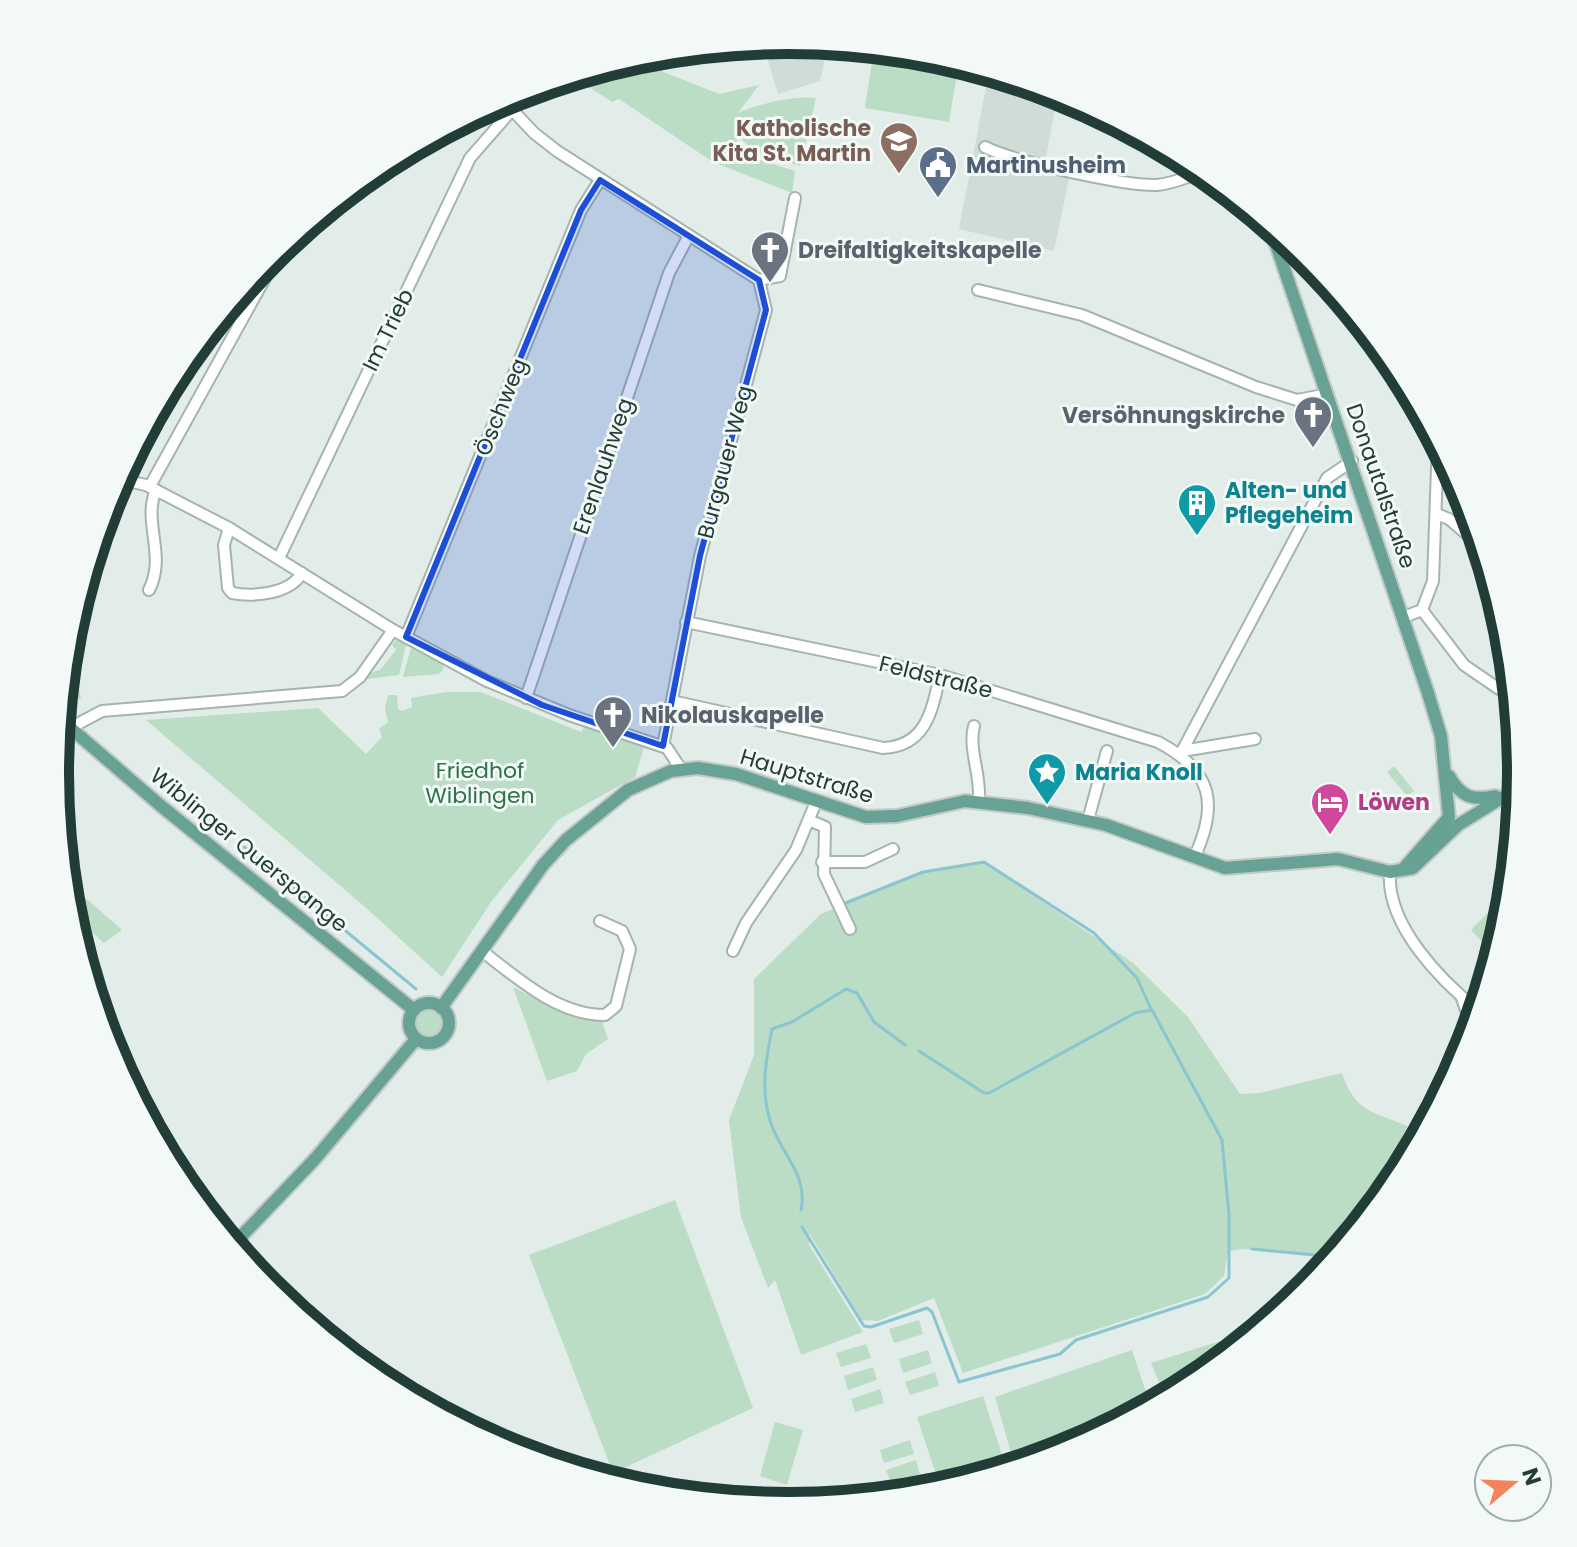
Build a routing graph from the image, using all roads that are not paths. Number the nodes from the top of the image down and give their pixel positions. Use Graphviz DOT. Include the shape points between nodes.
graph roads {
  1 [pos="511,111"];
  2 [pos="985,147"];
  3 [pos="1188,175"];
  4 [pos="600,180"];
  5 [pos="795,198"];
  6 [pos="688,237"];
  7 [pos="1277,246"];
  8 [pos="759,280"];
  9 [pos="263,283"];
  10 [pos="978,290"];
  11 [pos="1328,394"];
  12 [pos="1352,461"];
  13 [pos="1437,463"];
  14 [pos="131,482"];
  15 [pos="153,488"];
  16 [pos="1436,514"];
  17 [pos="229,528"];
  18 [pos="1467,534"];
  19 [pos="279,558"];
  20 [pos="302,573"];
  21 [pos="149,590"];
  22 [pos="1422,610"];
  23 [pos="1404,617"];
  24 [pos="686,622"];
  25 [pos="393,630"];
  26 [pos="406,637"];
  27 [pos="940,675"];
  28 [pos="1499,689"];
  29 [pos="526,698"];
  30 [pos="672,701"];
  31 [pos="71,722"];
  32 [pos="974,726"];
  33 [pos="71,729"];
  34 [pos="1255,739"];
  35 [pos="663,746"];
  36 [pos="1107,751"];
  37 [pos="1181,753"];
  38 [pos="1444,765"];
  39 [pos="676,770"];
  40 [pos="1507,793"];
  41 [pos="1502,795"];
  42 [pos="1466,797"];
  43 [pos="979,801"];
  44 [pos="816,802"];
  45 [pos="1449,808"];
  46 [pos="1475,814"];
  47 [pos="809,820"];
  48 [pos="1088,820"];
  49 [pos="1462,823"];
  50 [pos="893,849"];
  51 [pos="1194,858"];
  52 [pos="822,862"];
  53 [pos="1397,871"];
  54 [pos="600,921"];
  55 [pos="850,929"];
  56 [pos="482,951"];
  57 [pos="733,951"];
  58 [pos="1462,996"];
  59 [pos="1470,1003"];
  60 [pos="441,1008"];
  61 [pos="414,1010"];
  62 [pos="1467,1012"];
  63 [pos="416,1039"];
  64 [pos="240,1238"];
  1 -- 4 [label="street"];
  1 -- 19 [label="street, Im Trieb" via="470,158"];
  2 -- 3 [label="street" via="1013,159 1151,185"];
  4 -- 6 [label="street"];
  4 -- 26 [label="street, Öschweg" via="581,210"];
  5 -- 8 [label="street" via="780,276"];
  6 -- 8 [label="street"];
  6 -- 29 [label="street, Erenlauhweg" via="665,282"];
  7 -- 11 [label="main road, Donautalstraße"];
  8 -- 24 [label="street, Burgauer Weg" via="766,310"];
  9 -- 15 [label="street"];
  10 -- 11 [label="street" via="1082,315 1283,396 1305,400"];
  11 -- 12 [label="main road, Donautalstraße"];
  12 -- 23 [label="main road, Donautalstraße"];
  12 -- 37 [label="street" via="1328,477"];
  13 -- 16 [label="street"];
  14 -- 15 [label="street"];
  15 -- 17 [label="street"];
  15 -- 21 [label="street" via="158,574"];
  16 -- 18 [label="street"];
  16 -- 22 [label="street" via="1433,581"];
  17 -- 19 [label="street"];
  17 -- 20 [label="street" via="224,545 232,593 283,589"];
  19 -- 20 [label="street"];
  20 -- 25 [label="street"];
  22 -- 23 [label="street"];
  22 -- 28 [label="street" via="1464,665"];
  23 -- 38 [label="main road, Donautalstraße" via="1439,729"];
  24 -- 27 [label="street, Feldstraße"];
  24 -- 30 [label="street, Burgauer Weg"];
  25 -- 26 [label="street"];
  25 -- 31 [label="street" via="357,681 339,691 102,711"];
  26 -- 29 [label="street"];
  27 -- 30 [label="street" via="925,726 897,748"];
  27 -- 37 [label="street, Feldstraße"];
  29 -- 35 [label="street"];
  30 -- 35 [label="street, Burgauer Weg"];
  32 -- 43 [label="street" via="970,741 981,779"];
  33 -- 61 [label="main road, Wiblinger Querspange"];
  34 -- 37 [label="street"];
  35 -- 39 [label="street" via="676,756"];
  36 -- 48 [label="street"];
  37 -- 51 [label="street, Feldstraße" via="1203,781 1209,803 1208,823"];
  38 -- 42 [label="main road"];
  38 -- 45 [label="main road, Donautalstraße"];
  39 -- 44 [label="main road, Hauptstraße" via="736,774"];
  39 -- 56 [label="main road" via="621,795 566,840"];
  40 -- 41 [label="main road"];
  41 -- 42 [label="main road"];
  41 -- 46 [label="main road"];
  42 -- 45 [label="main road" via="1455,797"];
  42 -- 46 [label="main road" via="1475,805"];
  43 -- 44 [label="main road, Hauptstraße" via="883,818"];
  43 -- 48 [label="main road, Hauptstraße"];
  44 -- 47 [label="street"];
  45 -- 49 [label="main road" via="1454,820"];
  45 -- 53 [label="main road" via="1443,826"];
  46 -- 49 [label="main road"];
  47 -- 52 [label="street" via="825,827"];
  47 -- 57 [label="street"];
  48 -- 51 [label="main road, Hauptstraße"];
  49 -- 53 [label="main road" via="1422,862"];
  50 -- 52 [label="street" via="865,862"];
  51 -- 53 [label="main road, Hauptstraße" via="1225,868 1321,858"];
  52 -- 55 [label="street"];
  53 -- 58 [label="street" via="1392,894 1406,928"];
  54 -- 56 [label="street" via="622,931 630,949 616,1006 605,1015 549,999"];
  56 -- 60 [label="main road"];
  58 -- 59 [label="street"];
  58 -- 62 [label="street"];
  60 -- 61 [label="main road" via="424,1004"];
  60 -- 63 [label="main road" via="449,1024 445,1036 428,1043"];
  61 -- 63 [label="main road" via="409,1022"];
  63 -- 64 [label="main road" via="315,1159"];
}
